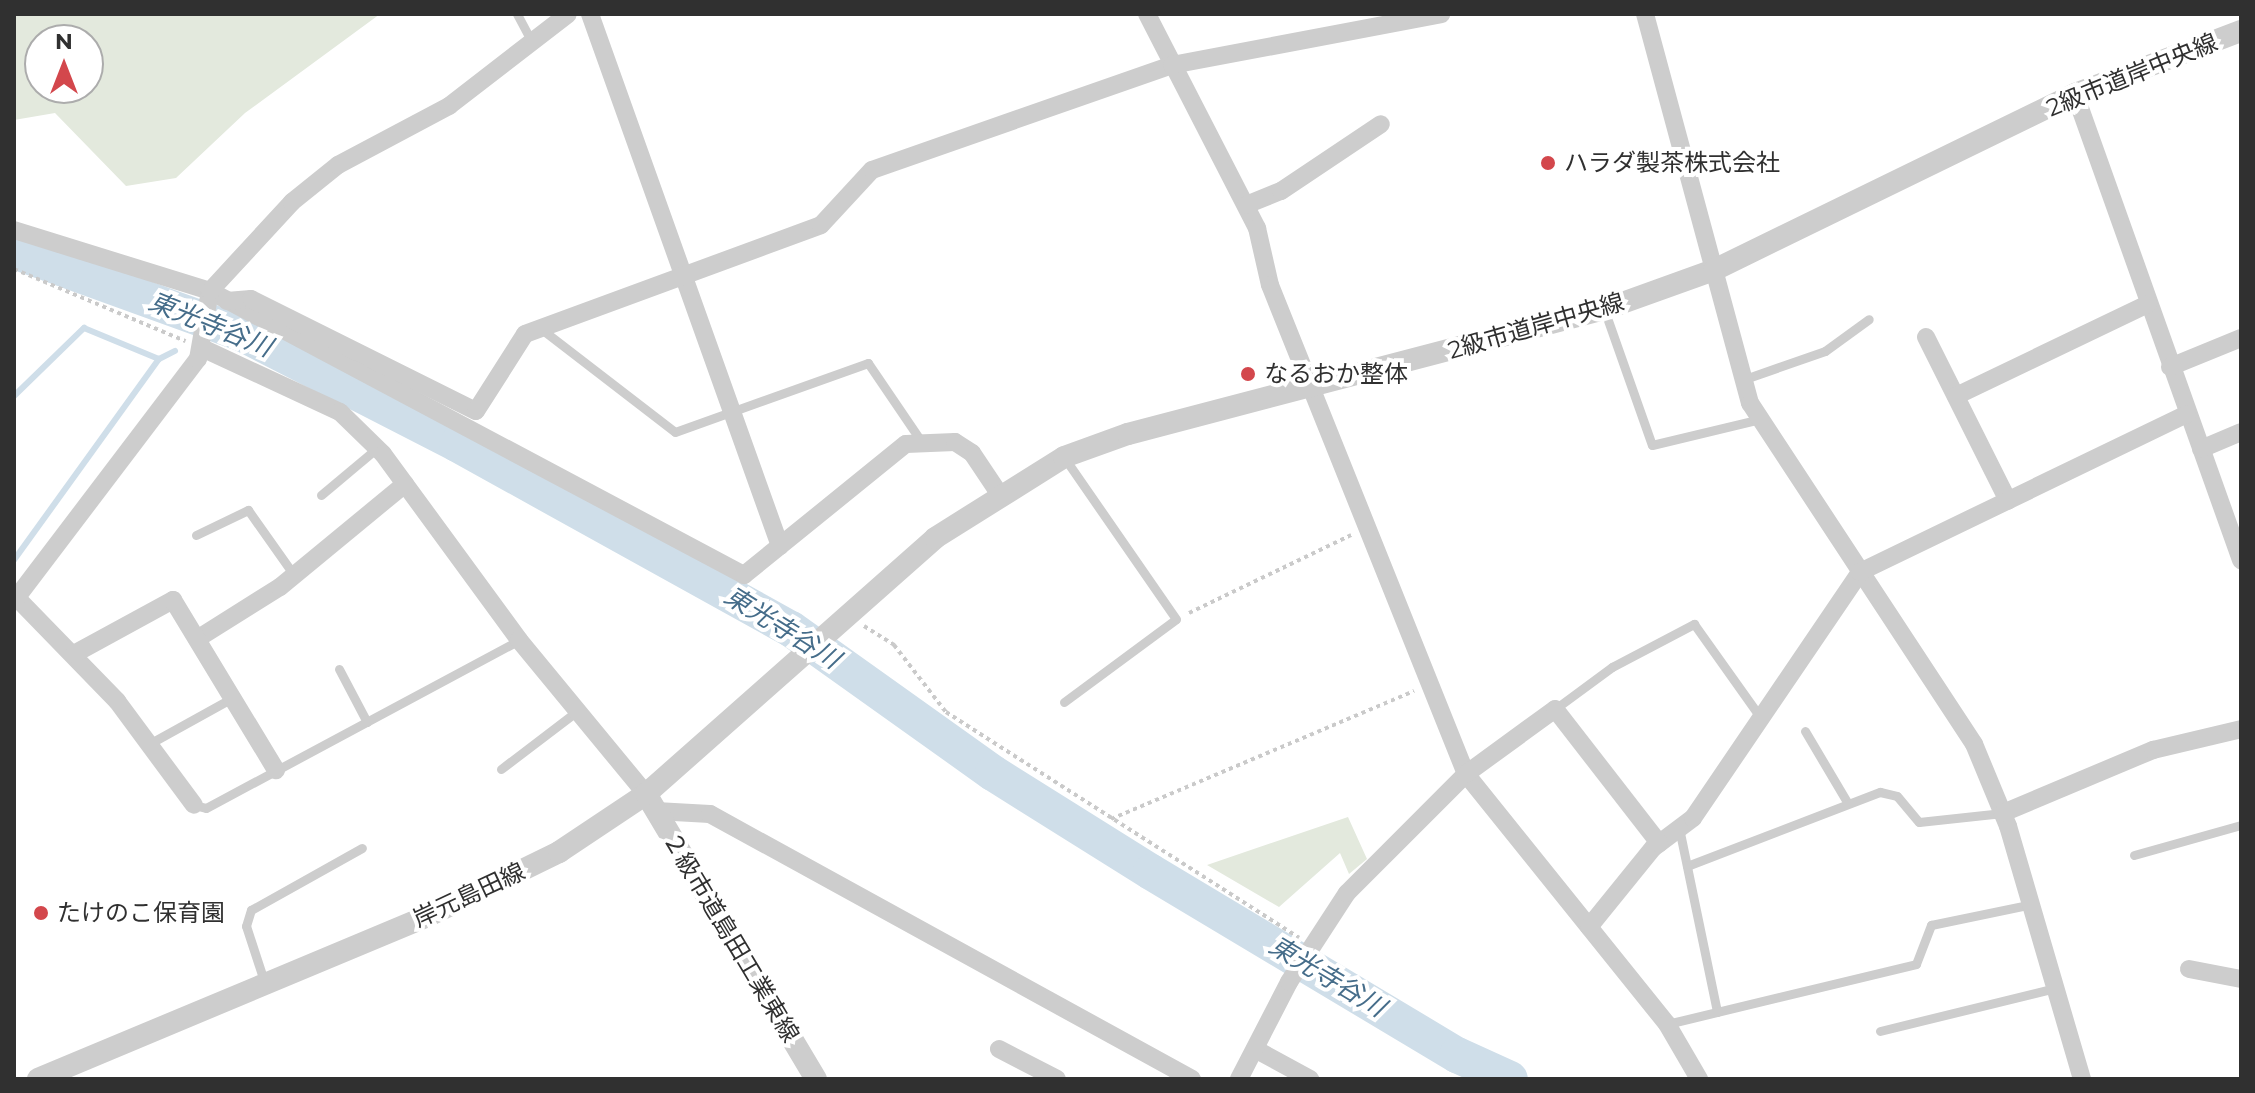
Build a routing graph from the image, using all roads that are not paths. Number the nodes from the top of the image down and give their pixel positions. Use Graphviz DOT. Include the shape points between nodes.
graph roads {
  1 [pos="517,14"];
  2 [pos="568,14"];
  3 [pos="590,14"];
  4 [pos="1147,14"];
  5 [pos="1441,14"];
  6 [pos="1645,14"];
  7 [pos="2241,31"];
  8 [pos="532,42"];
  9 [pos="1172,65"];
  10 [pos="2075,94"];
  11 [pos="1381,124"];
  12 [pos="1246,205"];
  13 [pos="14,230"];
  14 [pos="1714,270"];
  15 [pos="683,276"];
  16 [pos="210,291"];
  17 [pos="227,301"];
  18 [pos="2148,304"];
  19 [pos="1604,309"];
  20 [pos="1869,319"];
  21 [pos="540,328"];
  22 [pos="1926,337"];
  23 [pos="2241,338"];
  24 [pos="202,348"];
  25 [pos="2170,367"];
  26 [pos="1742,380"];
  27 [pos="1311,387"];
  28 [pos="1956,396"];
  29 [pos="732,413"];
  30 [pos="2187,414"];
  31 [pos="1760,419"];
  32 [pos="2241,432"];
  33 [pos="921,441"];
  34 [pos="377,448"];
  35 [pos="2201,449"];
  36 [pos="1064,457"];
  37 [pos="405,484"];
  38 [pos="998,492"];
  39 [pos="321,495"];
  40 [pos="2008,501"];
  41 [pos="196,535"];
  42 [pos="780,546"];
  43 [pos="2241,560"];
  44 [pos="1860,572"];
  45 [pos="294,575"];
  46 [pos="15,597"];
  47 [pos="846,618"];
  48 [pos="197,639"];
  49 [pos="519,640"];
  50 [pos="74,654"];
  51 [pos="339,669"];
  52 [pos="232,698"];
  53 [pos="1064,702"];
  54 [pos="1555,709"];
  55 [pos="577,711"];
  56 [pos="1760,717"];
  57 [pos="367,722"];
  58 [pos="2241,729"];
  59 [pos="1805,731"];
  60 [pos="149,744"];
  61 [pos="501,769"];
  62 [pos="276,770"];
  63 [pos="1466,774"];
  64 [pos="1847,802"];
  65 [pos="651,803"];
  66 [pos="194,805"];
  67 [pos="2003,813"];
  68 [pos="2241,825"];
  69 [pos="1679,828"];
  70 [pos="1659,843"];
  71 [pos="362,848"];
  72 [pos="2134,855"];
  73 [pos="1687,866"];
  74 [pos="2032,904"];
  75 [pos="1589,927"];
  76 [pos="2189,969"];
  77 [pos="2241,979"];
  78 [pos="265,984"];
  79 [pos="2056,987"];
  80 [pos="1717,1012"];
  81 [pos="1667,1024"];
  82 [pos="1880,1031"];
  83 [pos="999,1049"];
  84 [pos="1255,1049"];
  85 [pos="38,1079"];
  86 [pos="816,1079"];
  87 [pos="1057,1079"];
  88 [pos="1192,1079"];
  89 [pos="1239,1079"];
  90 [pos="1310,1079"];
  91 [pos="1699,1079"];
  92 [pos="2082,1079"];
  1 -- 8 [label="lane"];
  2 -- 8 [label="street"];
  3 -- 15 [label="street"];
  4 -- 9 [label="street"];
  5 -- 9 [label="street"];
  6 -- 14 [label="street"];
  7 -- 10 [label="street, 2級市道岸中央線"];
  8 -- 16 [label="street" via="449,106 338,165 292,202"];
  9 -- 12 [label="street"];
  9 -- 15 [label="street" via="872,170 821,225"];
  10 -- 14 [label="street, 2級市道岸中央線"];
  10 -- 18 [label="street"];
  11 -- 12 [label="street" via="1281,191"];
  12 -- 27 [label="street"];
  13 -- 16 [label="street"];
  14 -- 19 [label="street, 2級市道岸中央線"];
  14 -- 26 [label="street"];
  15 -- 21 [label="street"];
  15 -- 29 [label="street"];
  16 -- 17 [label="street"];
  16 -- 24 [label="street"];
  17 -- 21 [label="street" via="251,299 476,411 525,334"];
  17 -- 42 [label="street" via="744,575"];
  18 -- 25 [label="street"];
  18 -- 28 [label="street"];
  19 -- 27 [label="street, 2級市道岸中央線"];
  19 -- 31 [label="lane" via="1652,445"];
  20 -- 26 [label="lane" via="1825,351"];
  21 -- 29 [label="lane" via="675,432"];
  22 -- 28 [label="street"];
  23 -- 25 [label="street"];
  24 -- 34 [label="street" via="340,412"];
  24 -- 46 [label="street"];
  25 -- 30 [label="street"];
  26 -- 31 [label="street"];
  27 -- 36 [label="street, 2級市道岸中央線"];
  27 -- 63 [label="street"];
  28 -- 40 [label="street"];
  29 -- 33 [label="lane" via="868,363"];
  29 -- 42 [label="street"];
  30 -- 35 [label="street"];
  30 -- 40 [label="street"];
  31 -- 44 [label="street"];
  32 -- 35 [label="street"];
  33 -- 38 [label="street" via="955,442 972,453"];
  33 -- 42 [label="street" via="906,444"];
  34 -- 37 [label="street"];
  34 -- 39 [label="lane"];
  35 -- 43 [label="street"];
  36 -- 38 [label="street, 2級市道岸中央線"];
  36 -- 53 [label="lane" via="1176,619"];
  37 -- 45 [label="street"];
  37 -- 49 [label="street"];
  38 -- 47 [label="street, 2級市道岸中央線"];
  40 -- 44 [label="street"];
  41 -- 45 [label="lane" via="248,510"];
  44 -- 56 [label="street"];
  44 -- 67 [label="street" via="1974,744"];
  45 -- 48 [label="street"];
  46 -- 50 [label="street"];
  47 -- 65 [label="street, 岸元島田線"];
  48 -- 50 [label="street" via="173,600"];
  48 -- 52 [label="street"];
  49 -- 55 [label="street"];
  49 -- 57 [label="lane"];
  50 -- 60 [label="street"];
  51 -- 57 [label="lane"];
  52 -- 60 [label="lane"];
  52 -- 62 [label="street"];
  54 -- 56 [label="lane" via="1612,667 1694,624"];
  54 -- 63 [label="street"];
  54 -- 70 [label="street"];
  55 -- 61 [label="lane"];
  55 -- 65 [label="street"];
  56 -- 69 [label="street"];
  57 -- 62 [label="lane"];
  58 -- 67 [label="street" via="2153,750"];
  59 -- 64 [label="lane"];
  60 -- 66 [label="street"];
  62 -- 66 [label="lane" via="206,808"];
  63 -- 75 [label="street"];
  63 -- 84 [label="street" via="1347,893 1289,982"];
  64 -- 67 [label="lane" via="1880,792 1897,796 1919,822"];
  64 -- 73 [label="lane"];
  65 -- 78 [label="street, 岸元島田線" via="506,879"];
  65 -- 86 [label="street, ２級市道島田工業東線"];
  65 -- 88 [label="street" via="710,814"];
  67 -- 74 [label="street"];
  68 -- 72 [label="lane"];
  69 -- 70 [label="street"];
  69 -- 73 [label="lane"];
  70 -- 75 [label="street"];
  71 -- 78 [label="lane" via="251,910 246,926"];
  73 -- 80 [label="lane"];
  74 -- 79 [label="street"];
  74 -- 80 [label="lane" via="1931,925 1916,964"];
  75 -- 81 [label="street"];
  76 -- 77 [label="street"];
  78 -- 85 [label="street, 岸元島田線"];
  79 -- 82 [label="lane"];
  79 -- 92 [label="street"];
  80 -- 81 [label="lane"];
  81 -- 91 [label="street"];
  83 -- 87 [label="street"];
  84 -- 89 [label="street"];
  84 -- 90 [label="street"];
}
